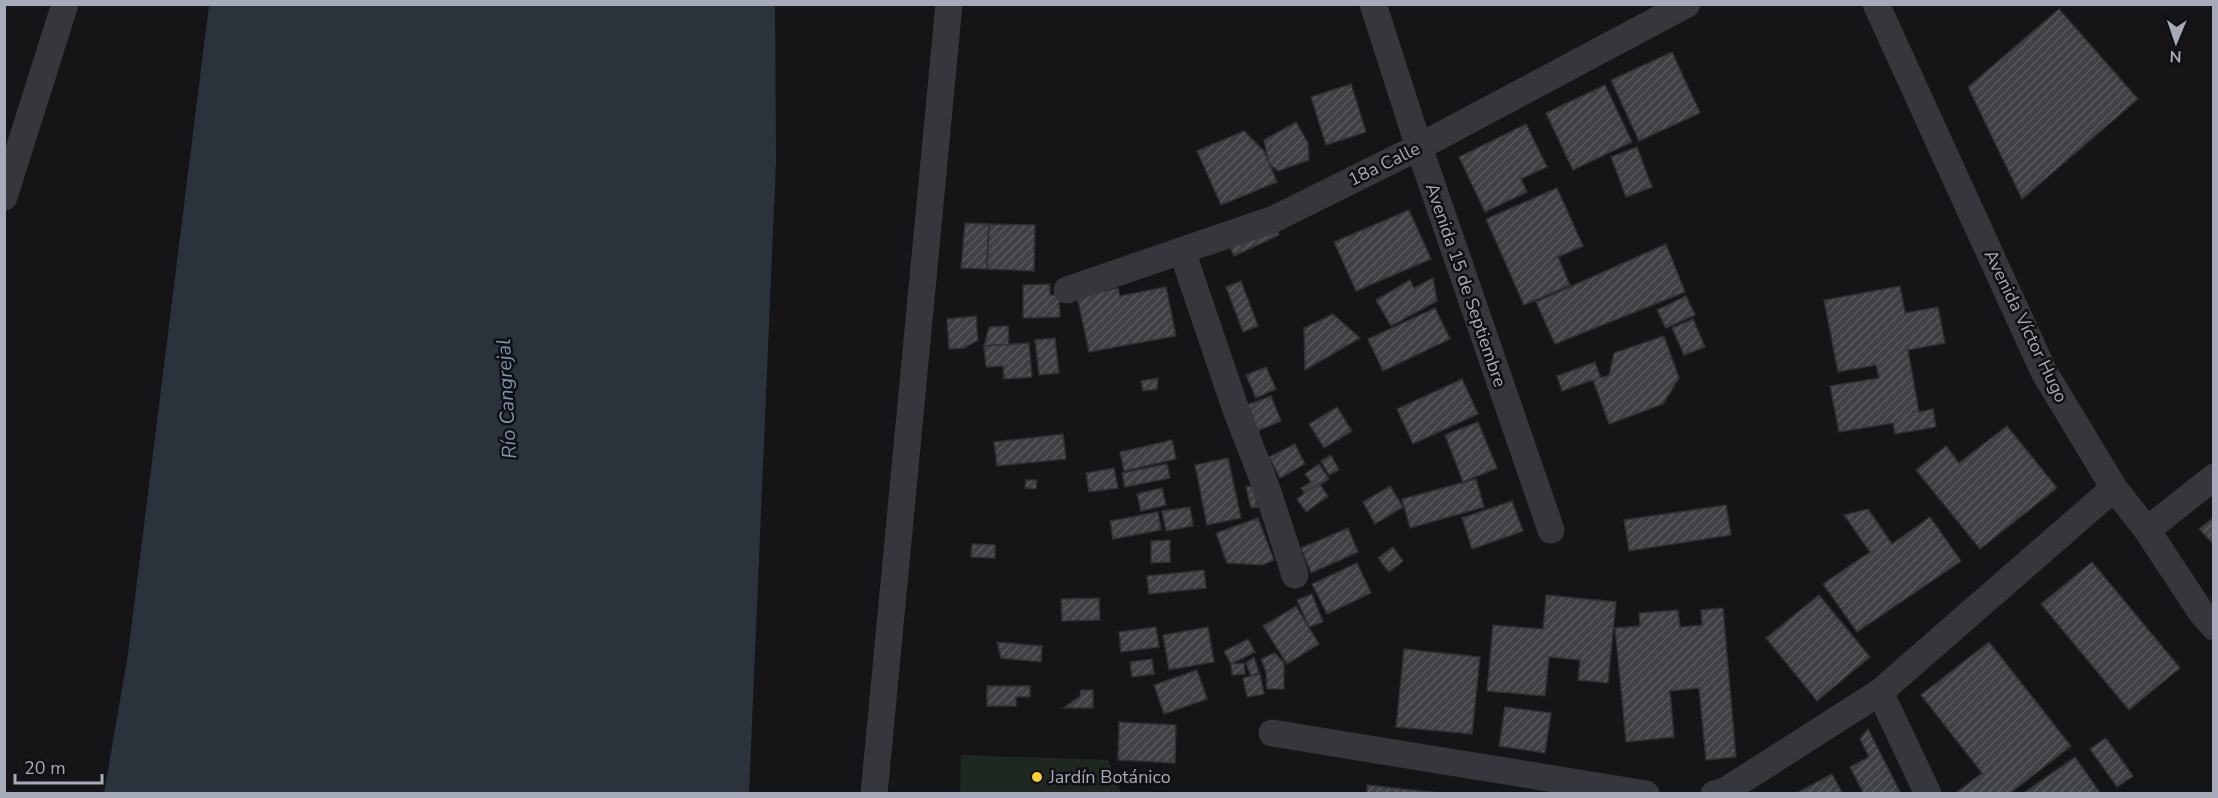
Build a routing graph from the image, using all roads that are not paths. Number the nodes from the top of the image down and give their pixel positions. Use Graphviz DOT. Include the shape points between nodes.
graph roads {
  1 [pos="65,4"];
  2 [pos="949,4"];
  3 [pos="1373,4"];
  4 [pos="1687,4"];
  5 [pos="1876,4"];
  6 [pos="1419,147"];
  7 [pos="4,197"];
  8 [pos="1182,250"];
  9 [pos="1066,290"];
  10 [pos="2214,477"];
  11 [pos="2114,488"];
  12 [pos="1551,530"];
  13 [pos="2147,530"];
  14 [pos="1295,575"];
  15 [pos="2214,627"];
  16 [pos="1880,692"];
  17 [pos="1272,733"];
  18 [pos="874,794"];
  19 [pos="1646,794"];
  20 [pos="1714,794"];
  21 [pos="1928,794"];
  1 -- 7 [label="street"];
  2 -- 18 [label="street"];
  3 -- 6 [label="street, Avenida 15 de Septiembre"];
  4 -- 6 [label="street, 18a Calle"];
  5 -- 11 [label="street, Avenida Víctor Hugo" via="2044,372"];
  6 -- 8 [label="street, 18a Calle" via="1274,219"];
  6 -- 12 [label="street, Avenida 15 de Septiembre"];
  8 -- 9 [label="street, 18a Calle"];
  8 -- 14 [label="street"];
  10 -- 13 [label="street"];
  11 -- 13 [label="street, Avenida Víctor Hugo"];
  11 -- 16 [label="street"];
  13 -- 15 [label="street, Avenida Víctor Hugo"];
  16 -- 20 [label="street"];
  16 -- 21 [label="street"];
  17 -- 19 [label="street"];
}
